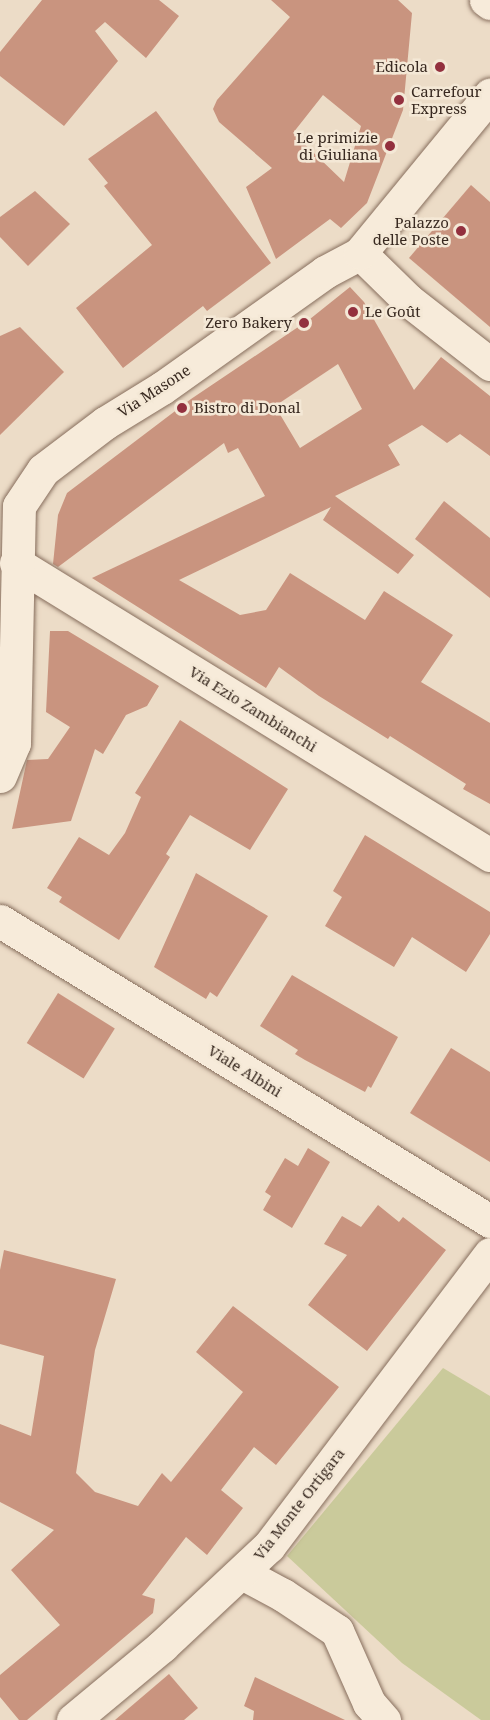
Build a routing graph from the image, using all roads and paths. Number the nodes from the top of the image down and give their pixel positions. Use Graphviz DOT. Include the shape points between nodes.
graph roads {
  1 [pos="486,0"];
  2 [pos="490,3"];
  3 [pos="490,95"];
  4 [pos="360,253"];
  5 [pos="490,364"];
  6 [pos="16,563"];
  7 [pos="0,776"];
  8 [pos="490,855"];
  9 [pos="0,921"];
  10 [pos="490,1221"];
  11 [pos="490,1254"];
  12 [pos="242,1573"];
  13 [pos="73,1720"];
  14 [pos="384,1720"];
  1 -- 2 [label="street"];
  3 -- 4 [label="street, Via Masone"];
  4 -- 5 [label="street" via="408,300"];
  4 -- 6 [label="street, Via Masone" via="325,272 42,470 19,506"];
  6 -- 7 [label="street, Via Masone" via="14,743"];
  6 -- 8 [label="street, Via Ezio Zambianchi"];
  9 -- 10 [label="street, Viale Albini"];
  11 -- 12 [label="street, Via Monte Ortigara" via="269,1546"];
  12 -- 13 [label="street, Via Monte Ortigara"];
  12 -- 14 [label="street" via="337,1631 369,1703"];
}
